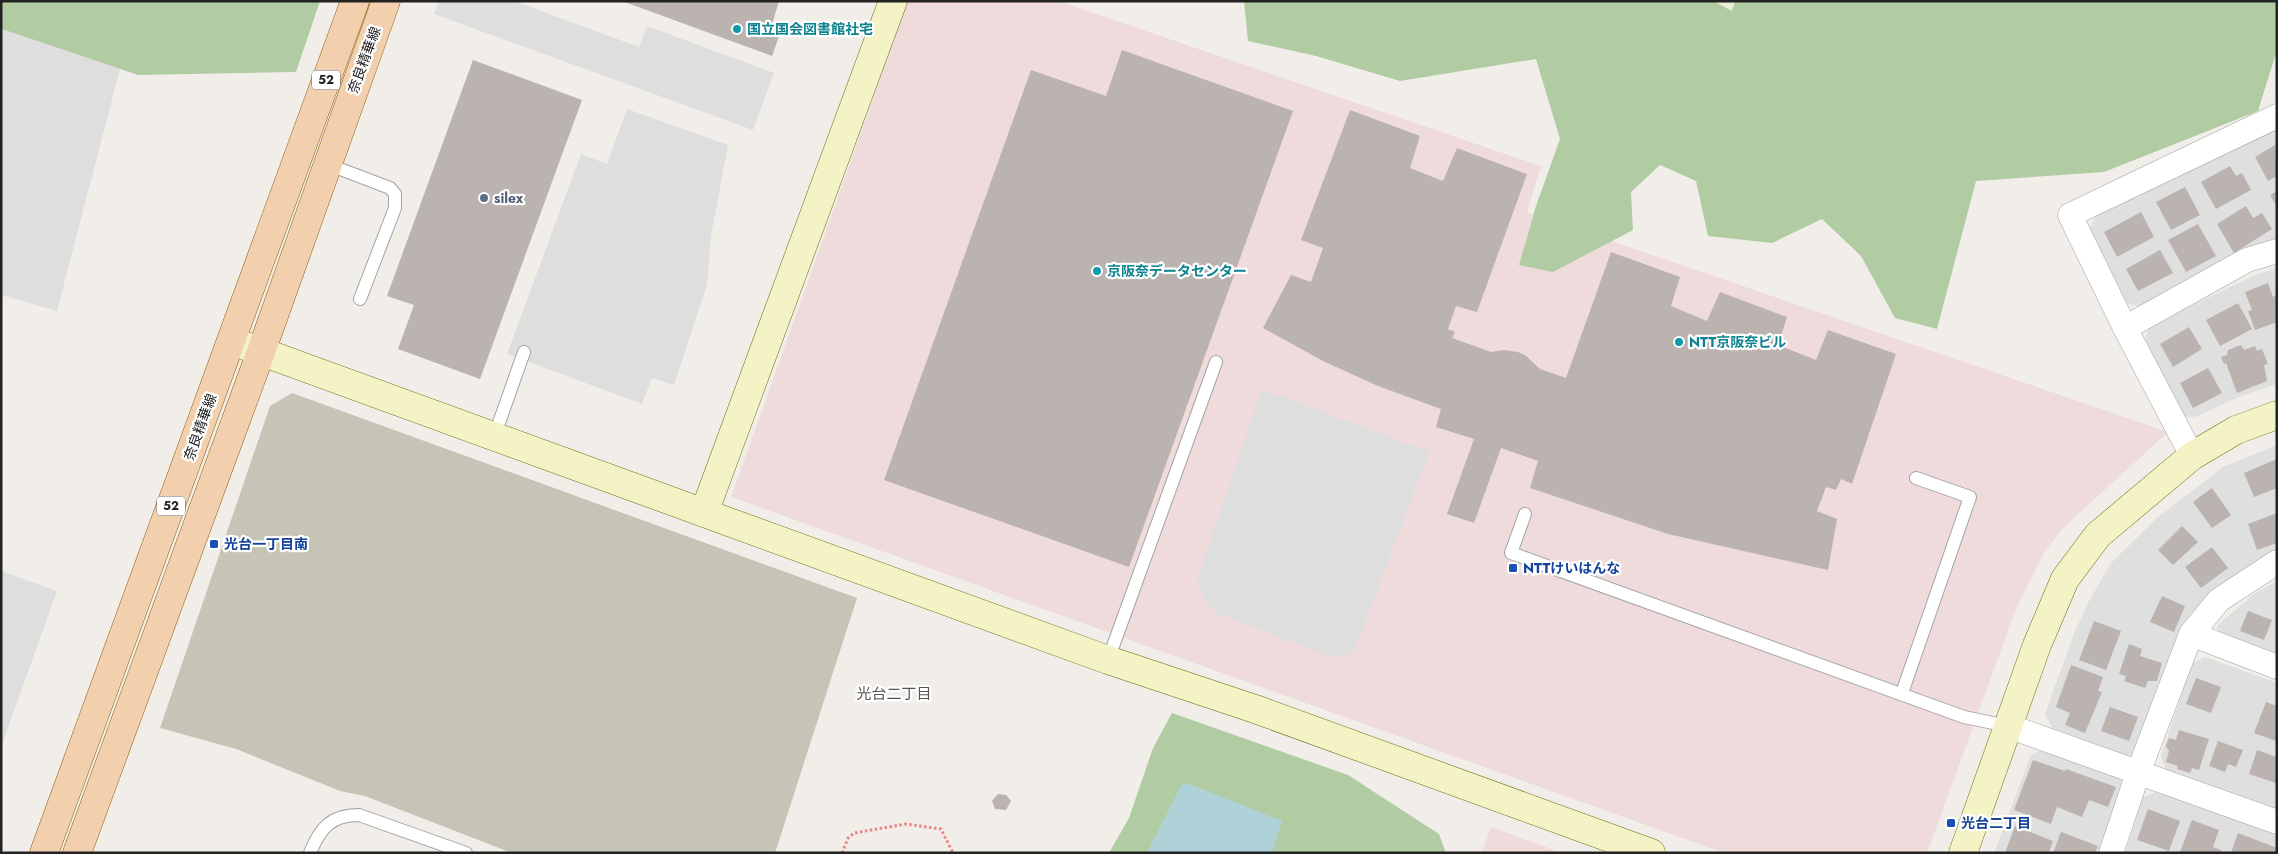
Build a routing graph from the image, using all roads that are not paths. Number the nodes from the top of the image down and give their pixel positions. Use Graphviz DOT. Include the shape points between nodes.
graph roads {
  1 [pos="354,1"];
  2 [pos="386,1"];
  3 [pos="893,1"];
  4 [pos="2277,116"];
  5 [pos="327,164"];
  6 [pos="2277,251"];
  7 [pos="360,299"];
  8 [pos="2125,328"];
  9 [pos="232,341"];
  10 [pos="261,352"];
  11 [pos="524,352"];
  12 [pos="1216,362"];
  13 [pos="2277,415"];
  14 [pos="494,437"];
  15 [pos="2192,456"];
  16 [pos="1916,478"];
  17 [pos="704,514"];
  18 [pos="1525,514"];
  19 [pos="2277,562"];
  20 [pos="2191,634"];
  21 [pos="1108,660"];
  22 [pos="2277,667"];
  23 [pos="1902,693"];
  24 [pos="2008,726"];
  25 [pos="2138,772"];
  26 [pos="2277,822"];
  27 [pos="44,853"];
  28 [pos="77,853"];
  29 [pos="310,853"];
  30 [pos="466,853"];
  31 [pos="1651,853"];
  32 [pos="1963,853"];
  33 [pos="2111,853"];
  1 -- 9 [label="main road, 奈良精華線 / 52"];
  2 -- 5 [label="main road, 奈良精華線 / 52"];
  3 -- 17 [label="street"];
  4 -- 8 [label="street" via="2070,215"];
  5 -- 7 [label="lane" via="390,188 395,194 395,208"];
  5 -- 10 [label="main road, 奈良精華線 / 52"];
  6 -- 8 [label="street" via="2247,260"];
  8 -- 15 [label="street"];
  9 -- 10 [label="street"];
  9 -- 27 [label="main road, 奈良精華線 / 52"];
  10 -- 14 [label="street"];
  10 -- 28 [label="main road, 奈良精華線 / 52"];
  11 -- 14 [label="lane"];
  12 -- 21 [label="lane"];
  13 -- 15 [label="street" via="2236,430"];
  14 -- 17 [label="street"];
  15 -- 24 [label="street" via="2098,535 2065,580"];
  16 -- 23 [label="lane" via="1970,497"];
  17 -- 21 [label="street"];
  18 -- 23 [label="lane" via="1511,553"];
  19 -- 20 [label="street" via="2219,600"];
  20 -- 22 [label="street"];
  20 -- 25 [label="street"];
  21 -- 31 [label="street" via="1255,709"];
  23 -- 24 [label="lane" via="1964,717"];
  24 -- 25 [label="street"];
  24 -- 32 [label="street"];
  25 -- 26 [label="street"];
  25 -- 33 [label="street"];
  29 -- 30 [label="lane" via="323,827 334,818 346,815 359,815"];
}
